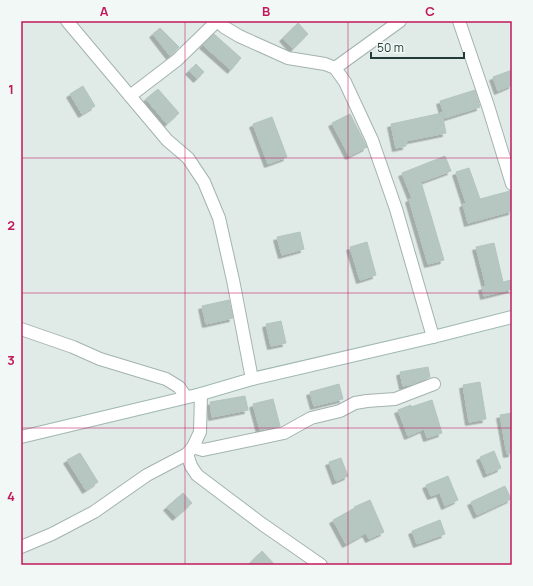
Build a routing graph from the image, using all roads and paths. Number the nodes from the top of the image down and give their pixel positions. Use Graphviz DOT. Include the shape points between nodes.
graph roads {
  1 [pos="67,21"];
  2 [pos="217,21"];
  3 [pos="400,21"];
  4 [pos="460,21"];
  5 [pos="335,68"];
  6 [pos="130,96"];
  7 [pos="512,184"];
  8 [pos="512,318"];
  9 [pos="21,328"];
  10 [pos="433,337"];
  11 [pos="252,379"];
  12 [pos="434,384"];
  13 [pos="202,394"];
  14 [pos="186,397"];
  15 [pos="21,437"];
  16 [pos="190,451"];
  17 [pos="21,547"];
  18 [pos="321,565"];
  1 -- 6 [label="street"];
  2 -- 5 [label="street" via="238,36 288,58"];
  2 -- 6 [label="street" via="177,60"];
  3 -- 5 [label="street"];
  4 -- 7 [label="street"];
  5 -- 10 [label="street" via="345,82 372,140 396,209"];
  6 -- 11 [label="street" via="167,140 188,158 204,182 219,218"];
  8 -- 10 [label="street"];
  9 -- 14 [label="street" via="100,359 166,379 179,388"];
  10 -- 11 [label="street"];
  11 -- 13 [label="street"];
  12 -- 16 [label="street" via="395,399 367,401 311,418 284,433"];
  13 -- 14 [label="street"];
  13 -- 16 [label="street" via="200,432"];
  14 -- 15 [label="street"];
  16 -- 17 [label="street" via="147,475 94,512"];
  16 -- 18 [label="street" via="191,466 197,475"];
}
